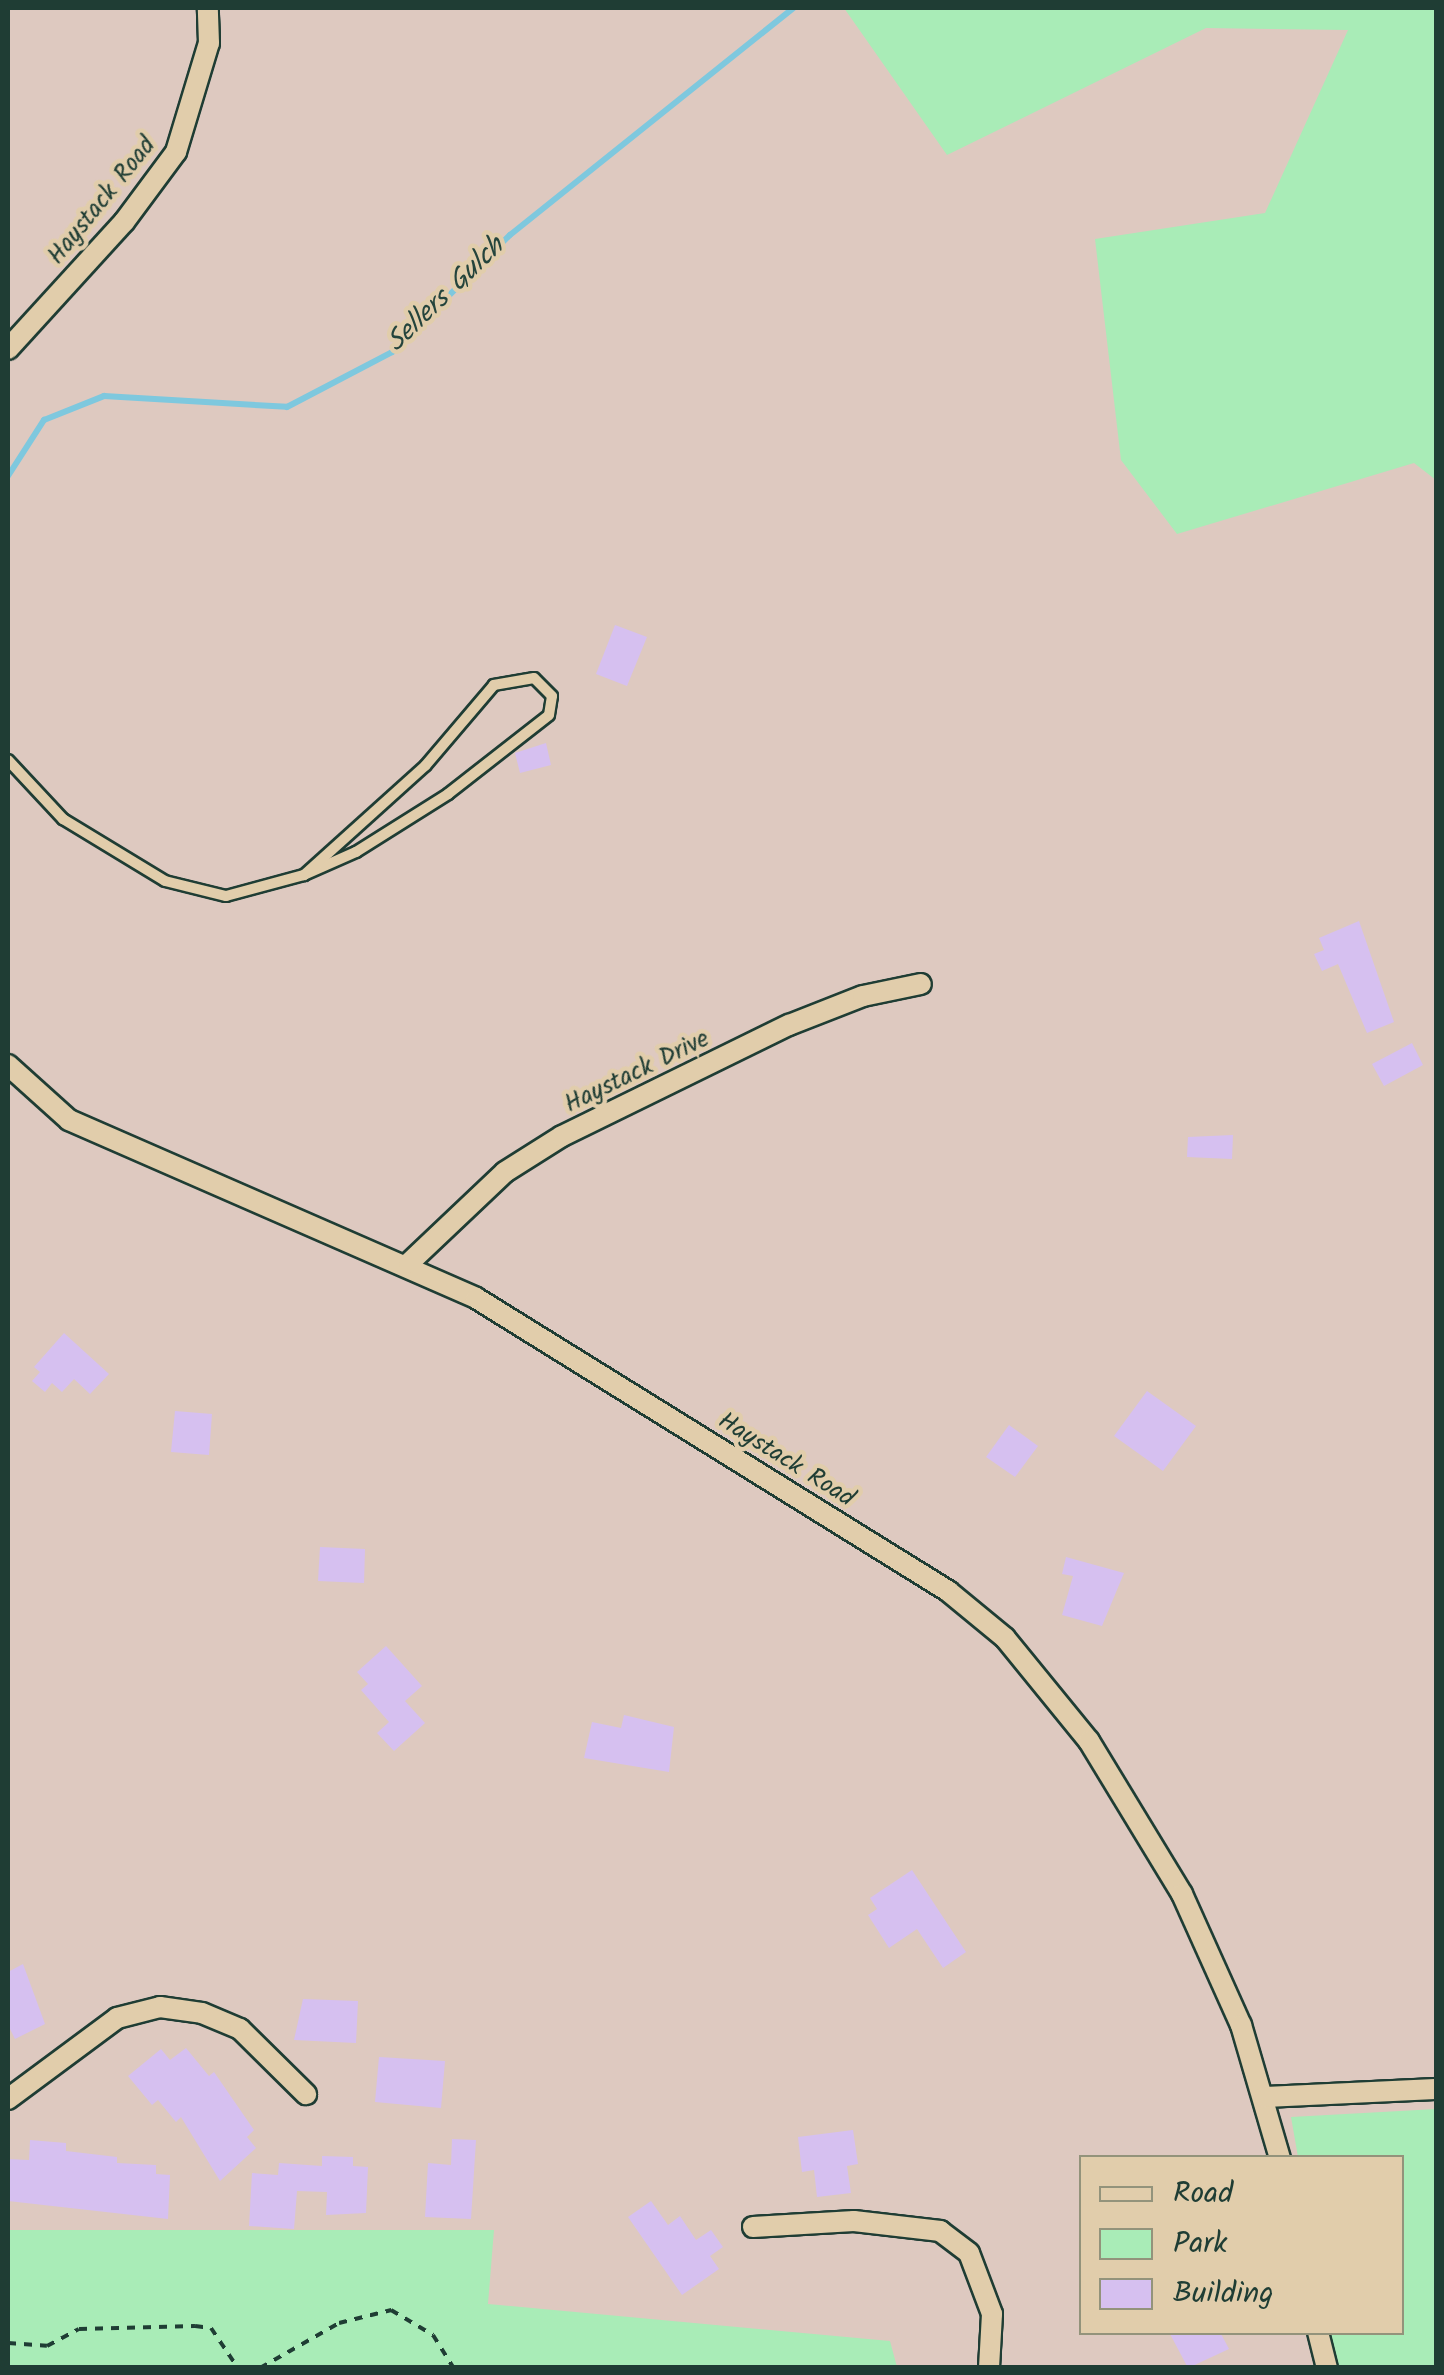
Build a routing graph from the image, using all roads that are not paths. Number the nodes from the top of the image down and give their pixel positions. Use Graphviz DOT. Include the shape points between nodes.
graph roads {
  1 [pos="208,8"];
  2 [pos="8,349"];
  3 [pos="8,760"];
  4 [pos="304,875"];
  5 [pos="921,984"];
  6 [pos="8,1065"];
  7 [pos="409,1263"];
  8 [pos="1436,2089"];
  9 [pos="306,2094"];
  10 [pos="1265,2097"];
  11 [pos="8,2100"];
  12 [pos="1279,2155"];
  13 [pos="754,2227"];
  14 [pos="1319,2335"];
  15 [pos="989,2368"];
  16 [pos="1326,2368"];
  1 -- 2 [label="street, Haystack Road" via="209,43 176,152 124,222"];
  3 -- 4 [label="lane" via="63,819 166,881 226,896"];
  4 -- 4 [label="lane" via="356,852 448,794 549,715 552,696 534,678 494,684 425,766"];
  5 -- 7 [label="street, Haystack Drive" via="863,996 789,1025 562,1136 505,1172"];
  6 -- 7 [label="street, Haystack Road" via="69,1120"];
  7 -- 10 [label="street, Haystack Road" via="574,1356 948,1591 1004,1638 1089,1740 1182,1894 1216,1960"];
  8 -- 10 [label="street"];
  9 -- 11 [label="street" via="240,2029 202,2012 160,2007 116,2018"];
  10 -- 12 [label="street, Haystack Road"];
  13 -- 15 [label="street" via="870,2222 940,2230 969,2253 992,2314"];
  14 -- 16 [label="street"];
}
